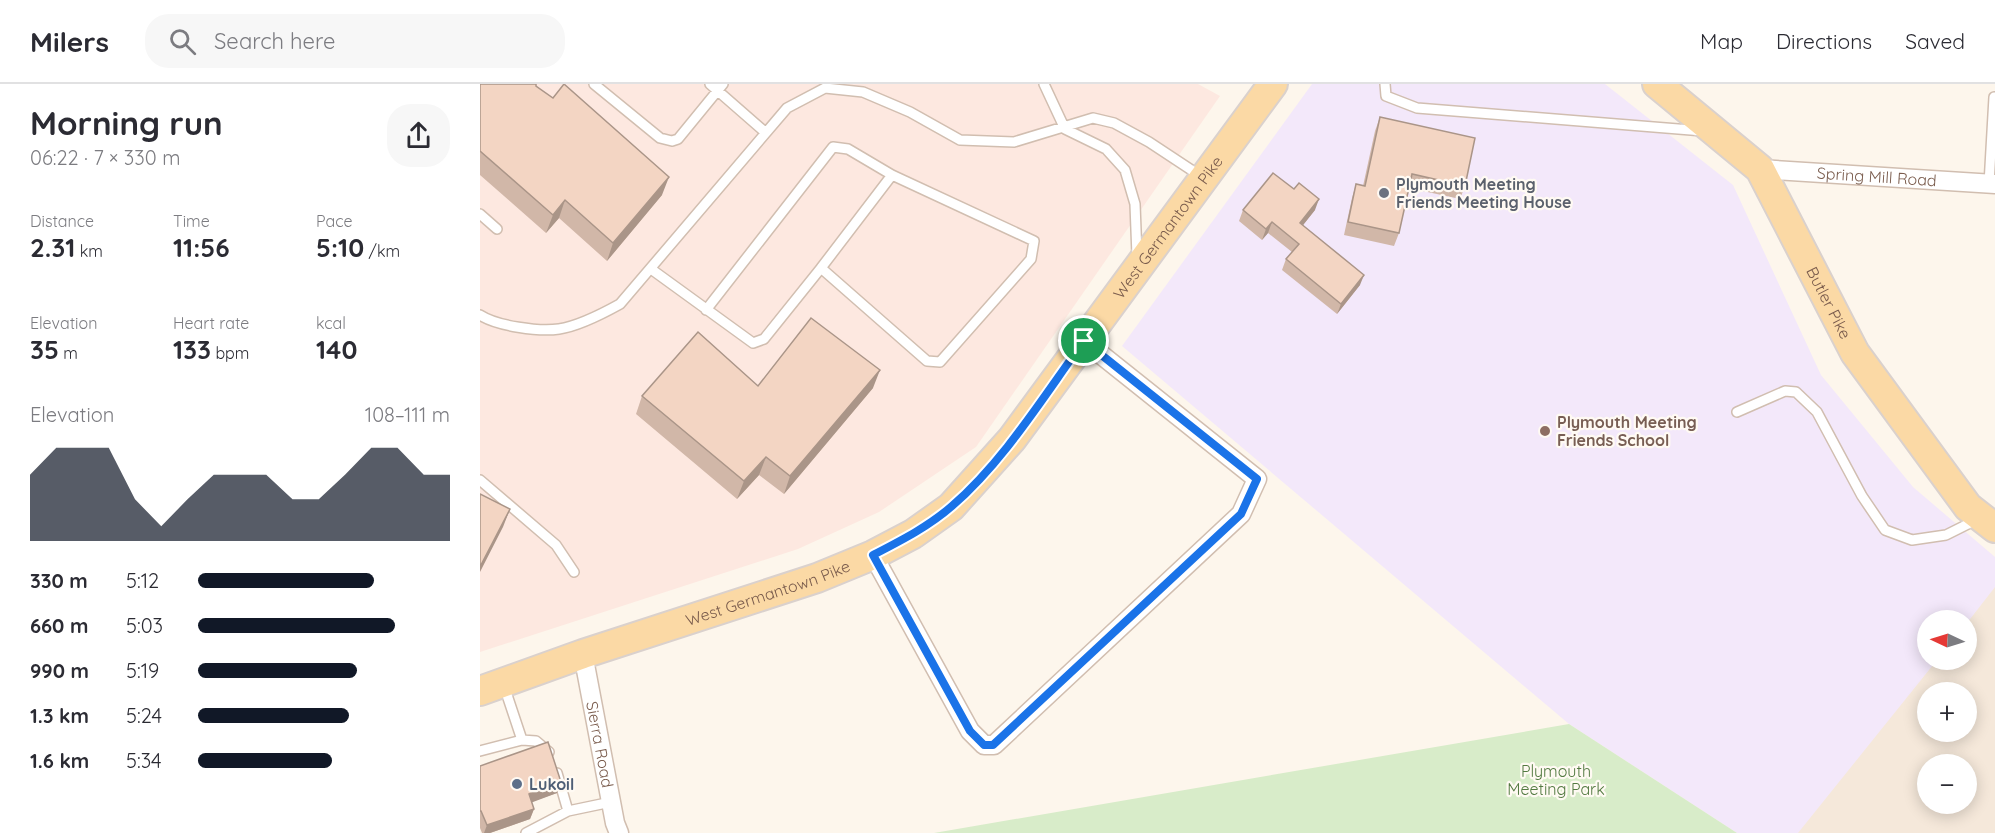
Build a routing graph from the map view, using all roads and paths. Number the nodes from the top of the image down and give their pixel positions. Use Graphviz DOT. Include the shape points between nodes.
graph roads {
  1 [pos="594,84"];
  2 [pos="1044,84"];
  3 [pos="1273,84"];
  4 [pos="1385,84"];
  5 [pos="1657,84"];
  6 [pos="716,86"];
  7 [pos="1994,97"];
  8 [pos="1065,129"];
  9 [pos="765,132"];
  10 [pos="1714,132"];
  11 [pos="1760,170"];
  12 [pos="892,176"];
  13 [pos="1203,178"];
  14 [pos="1992,184"];
  15 [pos="480,214"];
  16 [pos="497,229"];
  17 [pos="1137,267"];
  18 [pos="821,268"];
  19 [pos="651,269"];
  20 [pos="706,310"];
  21 [pos="480,315"];
  22 [pos="1084,341"];
  23 [pos="1737,412"];
  24 [pos="480,480"];
  25 [pos="1988,523"];
  26 [pos="873,555"];
  27 [pos="574,572"];
  28 [pos="583,654"];
  29 [pos="492,687"];
  30 [pos="522,740"];
  31 [pos="480,752"];
  32 [pos="611,802"];
  33 [pos="568,811"];
  34 [pos="526,833"];
  35 [pos="619,833"];
  1 -- 6 [label="lane" via="660,138 672,141 678,139"];
  2 -- 8 [label="lane"];
  3 -- 13 [label="main road, West Germantown Pike"];
  4 -- 10 [label="lane" via="1386,96 1417,108"];
  5 -- 10 [label="main road, Butler Pike"];
  6 -- 9 [label="lane"];
  7 -- 14 [label="lane"];
  8 -- 9 [label="lane" via="1014,142 960,140 863,92 825,88 787,108"];
  8 -- 13 [label="lane" via="1093,118 1114,123"];
  8 -- 17 [label="lane" via="1106,148 1125,170 1135,204"];
  9 -- 19 [label="lane"];
  10 -- 11 [label="main road, Butler Pike"];
  11 -- 14 [label="street, Spring Mill Road"];
  11 -- 25 [label="main road, Butler Pike" via="1855,353 1968,507"];
  12 -- 18 [label="lane"];
  12 -- 18 [label="lane" via="1035,241 1031,259 940,362 927,361"];
  12 -- 20 [label="lane" via="848,149 833,147"];
  13 -- 17 [label="main road, West Germantown Pike"];
  15 -- 16 [label="lane"];
  17 -- 22 [label="main road, West Germantown Pike"];
  18 -- 20 [label="lane" via="764,339 753,344"];
  19 -- 20 [label="lane"];
  19 -- 21 [label="lane" via="620,304 558,329 516,327"];
  22 -- 26 [label="main road, West Germantown Pike" via="1006,447 951,507 913,534"];
  22 -- 26 [label="street" via="1257,479 1241,514 993,745 984,745 970,731"];
  23 -- 25 [label="lane" via="1785,391 1796,392 1817,412 1885,530 1912,540"];
  24 -- 27 [label="lane" via="556,545"];
  26 -- 28 [label="main road, West Germantown Pike" via="770,595"];
  28 -- 29 [label="main road, West Germantown Pike"];
  28 -- 32 [label="street, Sierra Road"];
  29 -- 30 [label="lane"];
  30 -- 31 [label="lane"];
  30 -- 33 [label="lane" via="536,741 549,752"];
  32 -- 33 [label="lane"];
  32 -- 35 [label="street, Sierra Road"];
  33 -- 34 [label="lane"];
}
